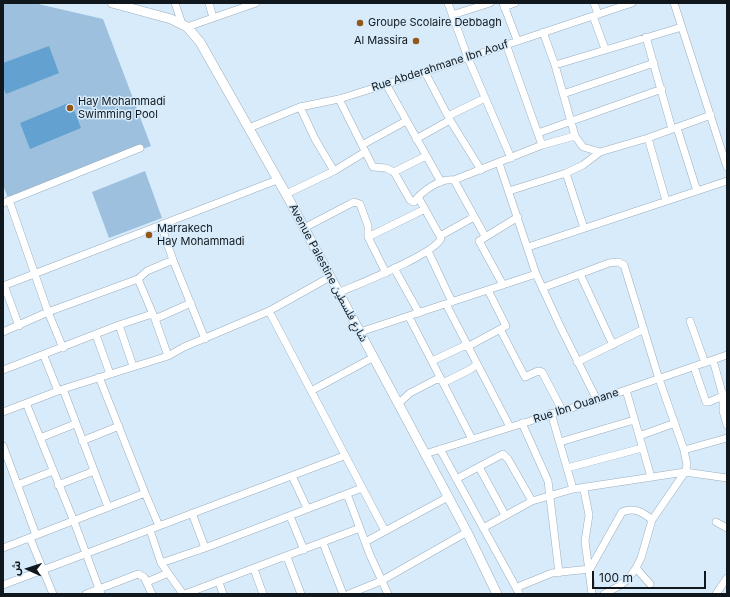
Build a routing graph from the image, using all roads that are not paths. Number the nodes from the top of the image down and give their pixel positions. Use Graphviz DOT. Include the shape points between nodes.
graph roads {
  1 [pos="112,3"];
  2 [pos="175,3"];
  3 [pos="209,3"];
  4 [pos="256,3"];
  5 [pos="448,3"];
  6 [pos="490,3"];
  7 [pos="515,3"];
  8 [pos="594,3"];
  9 [pos="632,3"];
  10 [pos="674,3"];
  11 [pos="503,5"];
  12 [pos="619,5"];
  13 [pos="452,15"];
  14 [pos="595,15"];
  15 [pos="213,18"];
  16 [pos="184,26"];
  17 [pos="682,27"];
  18 [pos="543,32"];
  19 [pos="646,37"];
  20 [pos="517,40"];
  21 [pos="506,44"];
  22 [pos="605,49"];
  23 [pos="468,58"];
  24 [pos="654,63"];
  25 [pos="555,66"];
  26 [pos="425,72"];
  27 [pos="386,84"];
  28 [pos="662,89"];
  29 [pos="563,94"];
  30 [pos="485,98"];
  31 [pos="339,99"];
  32 [pos="300,107"];
  33 [pos="711,115"];
  34 [pos="449,118"];
  35 [pos="406,121"];
  36 [pos="571,121"];
  37 [pos="249,128"];
  38 [pos="674,128"];
  39 [pos="538,133"];
  40 [pos="575,136"];
  41 [pos="648,138"];
  42 [pos="416,139"];
  43 [pos="362,145"];
  44 [pos="542,146"];
  45 [pos="140,148"];
  46 [pos="365,152"];
  47 [pos="600,152"];
  48 [pos="426,156"];
  49 [pos="511,158"];
  50 [pos="499,163"];
  51 [pos="727,167"];
  52 [pos="481,170"];
  53 [pos="334,171"];
  54 [pos="394,172"];
  55 [pos="566,172"];
  56 [pos="277,180"];
  57 [pos="454,180"];
  58 [pos="727,181"];
  59 [pos="441,182"];
  60 [pos="509,191"];
  61 [pos="697,191"];
  62 [pos="286,194"];
  63 [pos="418,197"];
  64 [pos="6,201"];
  65 [pos="666,201"];
  66 [pos="425,209"];
  67 [pos="474,217"];
  68 [pos="518,217"];
  69 [pos="161,225"];
  70 [pos="304,228"];
  71 [pos="584,228"];
  72 [pos="440,236"];
  73 [pos="485,236"];
  74 [pos="368,237"];
  75 [pos="528,247"];
  76 [pos="428,251"];
  77 [pos="173,260"];
  78 [pos="394,268"];
  79 [pos="386,272"];
  80 [pos="35,274"];
  81 [pos="536,274"];
  82 [pos="580,274"];
  83 [pos="330,277"];
  84 [pos="138,279"];
  85 [pos="4,286"];
  86 [pos="503,286"];
  87 [pos="542,288"];
  88 [pos="488,290"];
  89 [pos="338,293"];
  90 [pos="191,303"];
  91 [pos="449,303"];
  92 [pos="269,311"];
  93 [pos="48,312"];
  94 [pos="419,313"];
  95 [pos="154,316"];
  96 [pos="409,317"];
  97 [pos="690,321"];
  98 [pos="119,325"];
  99 [pos="19,326"];
  100 [pos="500,329"];
  101 [pos="644,329"];
  102 [pos="3,332"];
  103 [pos="360,332"];
  104 [pos="96,335"];
  105 [pos="205,338"];
  106 [pos="613,344"];
  107 [pos="467,346"];
  108 [pos="63,348"];
  109 [pos="727,355"];
  110 [pos="44,356"];
  111 [pos="168,356"];
  112 [pos="374,357"];
  113 [pos="432,361"];
  114 [pos="709,361"];
  115 [pos="578,362"];
  116 [pos="477,364"];
  117 [pos="133,366"];
  118 [pos="694,366"];
  119 [pos="3,370"];
  120 [pos="110,374"];
  121 [pos="99,377"];
  122 [pos="659,379"];
  123 [pos="442,381"];
  124 [pos="60,390"];
  125 [pos="626,390"];
  126 [pos="311,391"];
  127 [pos="725,395"];
  128 [pos="597,400"];
  129 [pos="26,403"];
  130 [pos="398,404"];
  131 [pos="562,410"];
  132 [pos="3,412"];
  133 [pos="551,413"];
  134 [pos="634,420"];
  135 [pos="522,423"];
  136 [pos="675,423"];
  137 [pos="75,424"];
  138 [pos="727,424"];
  139 [pos="119,426"];
  140 [pos="510,426"];
  141 [pos="639,436"];
  142 [pos="40,438"];
  143 [pos="727,438"];
  144 [pos="472,439"];
  145 [pos="82,441"];
  146 [pos="560,442"];
  147 [pos="3,446"];
  148 [pos="642,448"];
  149 [pos="440,449"];
  150 [pos="684,450"];
  151 [pos="425,454"];
  152 [pos="344,456"];
  153 [pos="5,461"];
  154 [pos="479,467"];
  155 [pos="567,468"];
  156 [pos="53,471"];
  157 [pos="94,471"];
  158 [pos="685,472"];
  159 [pos="292,476"];
  160 [pos="650,477"];
  161 [pos="456,478"];
  162 [pos="727,478"];
  163 [pos="18,485"];
  164 [pos="58,485"];
  165 [pos="586,486"];
  166 [pos="362,488"];
  167 [pos="573,489"];
  168 [pos="145,493"];
  169 [pos="347,494"];
  170 [pos="549,495"];
  171 [pos="448,497"];
  172 [pos="532,501"];
  173 [pos="108,507"];
  174 [pos="307,508"];
  175 [pos="192,514"];
  176 [pos="505,515"];
  177 [pos="290,516"];
  178 [pos="652,520"];
  179 [pos="74,521"];
  180 [pos="716,522"];
  181 [pos="159,526"];
  182 [pos="360,528"];
  183 [pos="483,528"];
  184 [pos="727,528"];
  185 [pos="150,530"];
  186 [pos="385,530"];
  187 [pos="467,532"];
  188 [pos="33,536"];
  189 [pos="365,542"];
  190 [pos="323,543"];
  191 [pos="3,548"];
  192 [pos="205,548"];
  193 [pos="304,550"];
  194 [pos="86,555"];
  195 [pos="287,557"];
  196 [pos="162,563"];
  197 [pos="636,568"];
  198 [pos="254,569"];
  199 [pos="590,569"];
  200 [pos="44,570"];
  201 [pos="168,573"];
  202 [pos="559,574"];
  203 [pos="727,578"];
  204 [pos="381,581"];
  205 [pos="147,582"];
  206 [pos="219,582"];
  207 [pos="650,584"];
  208 [pos="3,585"];
  209 [pos="100,592"];
  210 [pos="518,592"];
  211 [pos="53,594"];
  212 [pos="86,594"];
  213 [pos="152,594"];
  214 [pos="184,594"];
  215 [pos="223,594"];
  216 [pos="263,594"];
  217 [pos="301,594"];
  218 [pos="343,594"];
  219 [pos="349,594"];
  220 [pos="388,594"];
  221 [pos="497,594"];
  222 [pos="592,594"];
  223 [pos="604,594"];
  224 [pos="716,594"];
  1 -- 16 [label="street, Avenue Palestine شارع فلسطين" via="156,14"];
  2 -- 16 [label="street"];
  3 -- 15 [label="street"];
  4 -- 15 [label="street"];
  5 -- 13 [label="street"];
  6 -- 13 [label="street"];
  7 -- 11 [label="street"];
  8 -- 14 [label="street"];
  9 -- 12 [label="street, Rue Abderahmane Ibn Aouf"];
  10 -- 17 [label="street"];
  11 -- 20 [label="street"];
  12 -- 14 [label="street, Rue Abderahmane Ibn Aouf"];
  13 -- 23 [label="street"];
  14 -- 18 [label="street, Rue Abderahmane Ibn Aouf"];
  14 -- 22 [label="street"];
  15 -- 16 [label="street"];
  16 -- 37 [label="street, Avenue Palestine شارع فلسطين" via="200,42"];
  17 -- 19 [label="street"];
  17 -- 33 [label="street"];
  18 -- 20 [label="street, Rue Abderahmane Ibn Aouf"];
  18 -- 25 [label="street"];
  19 -- 22 [label="street"];
  19 -- 24 [label="street"];
  20 -- 21 [label="street, Rue Abderahmane Ibn Aouf"];
  21 -- 23 [label="street, Rue Abderahmane Ibn Aouf"];
  21 -- 39 [label="street"];
  22 -- 25 [label="street"];
  23 -- 26 [label="street, Rue Abderahmane Ibn Aouf"];
  23 -- 30 [label="street"];
  24 -- 28 [label="street"];
  24 -- 29 [label="street"];
  25 -- 29 [label="street"];
  26 -- 27 [label="street, Rue Abderahmane Ibn Aouf"];
  26 -- 34 [label="street"];
  27 -- 31 [label="street, Rue Abderahmane Ibn Aouf"];
  27 -- 35 [label="street"];
  28 -- 36 [label="street"];
  28 -- 38 [label="street"];
  29 -- 36 [label="street"];
  30 -- 34 [label="street"];
  30 -- 49 [label="street"];
  31 -- 32 [label="street, Rue Abderahmane Ibn Aouf"];
  31 -- 43 [label="street"];
  32 -- 37 [label="street, Rue Abderahmane Ibn Aouf"];
  32 -- 53 [label="street"];
  33 -- 38 [label="street"];
  33 -- 51 [label="street"];
  34 -- 42 [label="street"];
  34 -- 52 [label="street"];
  35 -- 42 [label="street"];
  35 -- 43 [label="street"];
  36 -- 39 [label="street"];
  36 -- 40 [label="street"];
  37 -- 56 [label="street, Avenue Palestine شارع فلسطين"];
  38 -- 41 [label="street"];
  38 -- 61 [label="street"];
  39 -- 44 [label="street"];
  40 -- 44 [label="street"];
  40 -- 47 [label="street" via="583,147"];
  41 -- 47 [label="street"];
  41 -- 65 [label="street"];
  42 -- 48 [label="street"];
  43 -- 46 [label="street"];
  44 -- 49 [label="street"];
  45 -- 64 [label="street"];
  46 -- 53 [label="street"];
  46 -- 54 [label="street" via="373,167 386,168"];
  47 -- 55 [label="street" via="583,165"];
  48 -- 54 [label="street"];
  48 -- 59 [label="street"];
  49 -- 50 [label="street"];
  50 -- 52 [label="street"];
  50 -- 60 [label="street"];
  52 -- 57 [label="street"];
  53 -- 62 [label="street"];
  54 -- 63 [label="street" via="410,200 414,202"];
  55 -- 60 [label="street"];
  55 -- 71 [label="street"];
  56 -- 62 [label="street, Avenue Palestine شارع فلسطين"];
  56 -- 69 [label="street"];
  57 -- 59 [label="street" via="446,179"];
  57 -- 67 [label="street"];
  58 -- 61 [label="street"];
  59 -- 63 [label="street"];
  60 -- 68 [label="street"];
  61 -- 65 [label="street"];
  62 -- 70 [label="street, Avenue Palestine شارع فلسطين"];
  63 -- 66 [label="street"];
  64 -- 80 [label="street"];
  65 -- 71 [label="street"];
  66 -- 72 [label="street"];
  66 -- 74 [label="street"];
  67 -- 72 [label="street"];
  67 -- 73 [label="street"];
  68 -- 73 [label="street"];
  68 -- 75 [label="street"];
  69 -- 77 [label="street"];
  69 -- 80 [label="street"];
  70 -- 74 [label="street" via="354,202 360,204 368,226"];
  70 -- 83 [label="street, Avenue Palestine شارع فلسطين"];
  71 -- 75 [label="street"];
  72 -- 76 [label="street" via="439,244"];
  73 -- 86 [label="street" via="480,239 479,244"];
  74 -- 79 [label="street"];
  75 -- 81 [label="street"];
  76 -- 78 [label="street"];
  76 -- 91 [label="street"];
  77 -- 84 [label="street" via="147,271"];
  77 -- 90 [label="street"];
  78 -- 79 [label="street"];
  78 -- 94 [label="street"];
  79 -- 89 [label="street"];
  80 -- 85 [label="street"];
  80 -- 93 [label="street"];
  81 -- 86 [label="street"];
  81 -- 87 [label="street"];
  82 -- 87 [label="street"];
  82 -- 101 [label="street" via="609,263 618,262 624,266"];
  82 -- 106 [label="street"];
  83 -- 89 [label="street, Avenue Palestine شارع فلسطين"];
  83 -- 92 [label="street"];
  84 -- 93 [label="street"];
  84 -- 95 [label="street"];
  85 -- 99 [label="street"];
  86 -- 88 [label="street"];
  87 -- 115 [label="street"];
  88 -- 91 [label="street"];
  88 -- 100 [label="street" via="506,326"];
  89 -- 103 [label="street, Avenue Palestine شارع فلسطين"];
  90 -- 95 [label="street"];
  90 -- 105 [label="street"];
  91 -- 94 [label="street"];
  91 -- 107 [label="street"];
  92 -- 105 [label="street"];
  92 -- 126 [label="street"];
  93 -- 99 [label="street"];
  93 -- 108 [label="street"];
  94 -- 96 [label="street"];
  95 -- 98 [label="street"];
  95 -- 111 [label="street"];
  96 -- 103 [label="street"];
  96 -- 113 [label="street"];
  97 -- 114 [label="street"];
  98 -- 104 [label="street"];
  98 -- 117 [label="street"];
  99 -- 102 [label="street"];
  100 -- 107 [label="street"];
  100 -- 131 [label="street" via="526,377 542,372"];
  101 -- 106 [label="street"];
  101 -- 122 [label="street"];
  103 -- 112 [label="street, Avenue Palestine شارع فلسطين"];
  104 -- 108 [label="street"];
  104 -- 120 [label="street"];
  105 -- 111 [label="street"];
  106 -- 115 [label="street"];
  107 -- 113 [label="street"];
  107 -- 116 [label="street"];
  108 -- 110 [label="street"];
  109 -- 114 [label="street, Rue Ibn Ouanane"];
  110 -- 119 [label="street"];
  110 -- 124 [label="street"];
  111 -- 117 [label="street"];
  112 -- 126 [label="street"];
  112 -- 130 [label="street, Avenue Palestine شارع فلسطين"];
  113 -- 123 [label="street"];
  114 -- 118 [label="street, Rue Ibn Ouanane"];
  114 -- 127 [label="street"];
  115 -- 128 [label="street"];
  116 -- 123 [label="street"];
  116 -- 140 [label="street"];
  117 -- 120 [label="street"];
  118 -- 122 [label="street, Rue Ibn Ouanane"];
  118 -- 127 [label="street" via="704,400 710,402"];
  120 -- 121 [label="street"];
  121 -- 124 [label="street"];
  121 -- 139 [label="street"];
  122 -- 125 [label="street, Rue Ibn Ouanane"];
  122 -- 136 [label="street"];
  123 -- 130 [label="street" via="437,379 410,393"];
  123 -- 144 [label="street"];
  124 -- 129 [label="street"];
  124 -- 137 [label="street"];
  125 -- 128 [label="street, Rue Ibn Ouanane"];
  125 -- 134 [label="street"];
  126 -- 152 [label="street"];
  127 -- 138 [label="street" via="723,411"];
  128 -- 131 [label="street, Rue Ibn Ouanane"];
  129 -- 132 [label="street"];
  129 -- 142 [label="street"];
  130 -- 151 [label="street, Avenue Palestine شارع فلسطين"];
  131 -- 133 [label="street, Rue Ibn Ouanane"];
  133 -- 135 [label="street, Rue Ibn Ouanane"];
  133 -- 146 [label="street"];
  134 -- 141 [label="street"];
  134 -- 146 [label="street"];
  135 -- 140 [label="street, Rue Ibn Ouanane"];
  135 -- 170 [label="street" via="545,474"];
  136 -- 141 [label="street"];
  136 -- 150 [label="street"];
  137 -- 142 [label="street"];
  137 -- 145 [label="street"];
  139 -- 145 [label="street"];
  139 -- 168 [label="street"];
  140 -- 144 [label="street, Rue Ibn Ouanane"];
  141 -- 148 [label="street"];
  142 -- 156 [label="street"];
  143 -- 150 [label="street"];
  144 -- 149 [label="street, Rue Ibn Ouanane"];
  145 -- 157 [label="street"];
  146 -- 155 [label="street"];
  147 -- 153 [label="street"];
  148 -- 155 [label="street"];
  148 -- 160 [label="street"];
  149 -- 151 [label="street, Rue Ibn Ouanane"];
  149 -- 161 [label="street"];
  150 -- 158 [label="street"];
  151 -- 171 [label="street, Avenue Palestine شارع فلسطين"];
  152 -- 159 [label="street"];
  152 -- 166 [label="street"];
  153 -- 163 [label="street"];
  154 -- 161 [label="street"];
  154 -- 172 [label="street" via="503,454"];
  154 -- 176 [label="street"];
  155 -- 167 [label="street"];
  156 -- 163 [label="street"];
  156 -- 164 [label="street"];
  157 -- 164 [label="street"];
  157 -- 173 [label="street"];
  158 -- 160 [label="street"];
  158 -- 162 [label="street"];
  158 -- 178 [label="street"];
  159 -- 174 [label="street"];
  159 -- 175 [label="street"];
  160 -- 165 [label="street"];
  161 -- 183 [label="street"];
  163 -- 188 [label="street"];
  164 -- 179 [label="street"];
  165 -- 167 [label="street"];
  165 -- 199 [label="street" via="584,490 589,515 585,541"];
  166 -- 169 [label="street"];
  166 -- 186 [label="street"];
  167 -- 170 [label="street"];
  168 -- 173 [label="street"];
  168 -- 181 [label="street"];
  169 -- 174 [label="street"];
  169 -- 182 [label="street"];
  170 -- 172 [label="street"];
  170 -- 202 [label="street"];
  171 -- 186 [label="street"];
  171 -- 187 [label="street, Avenue Palestine شارع فلسطين"];
  172 -- 176 [label="street"];
  173 -- 179 [label="street"];
  174 -- 177 [label="street"];
  175 -- 181 [label="street"];
  175 -- 192 [label="street"];
  176 -- 183 [label="street"];
  177 -- 192 [label="street"];
  177 -- 193 [label="street"];
  178 -- 197 [label="street"];
  178 -- 199 [label="street" via="643,512 636,510 622,512"];
  179 -- 188 [label="street"];
  179 -- 194 [label="street"];
  180 -- 184 [label="street"];
  181 -- 185 [label="street"];
  182 -- 189 [label="street"];
  182 -- 190 [label="street"];
  183 -- 210 [label="street"];
  185 -- 194 [label="street"];
  185 -- 196 [label="street"];
  186 -- 189 [label="street"];
  187 -- 204 [label="street"];
  187 -- 221 [label="street, Avenue Palestine شارع فلسطين"];
  188 -- 191 [label="street"];
  188 -- 200 [label="street"];
  189 -- 204 [label="street"];
  190 -- 193 [label="street"];
  190 -- 218 [label="street"];
  192 -- 196 [label="street"];
  193 -- 195 [label="street"];
  194 -- 200 [label="street"];
  194 -- 209 [label="street"];
  195 -- 198 [label="street"];
  195 -- 217 [label="street"];
  196 -- 201 [label="street"];
  197 -- 207 [label="street"];
  197 -- 223 [label="street" via="628,579"];
  198 -- 206 [label="street"];
  198 -- 216 [label="street"];
  199 -- 202 [label="street"];
  199 -- 222 [label="street"];
  200 -- 208 [label="street"];
  200 -- 211 [label="street"];
  201 -- 205 [label="street"];
  201 -- 214 [label="street"];
  202 -- 210 [label="street" via="544,576 520,586"];
  203 -- 224 [label="street"];
  204 -- 219 [label="street"];
  204 -- 220 [label="street"];
  205 -- 209 [label="street" via="142,574 138,574"];
  205 -- 213 [label="street"];
  206 -- 214 [label="street"];
  206 -- 215 [label="street"];
  209 -- 212 [label="street"];
}
